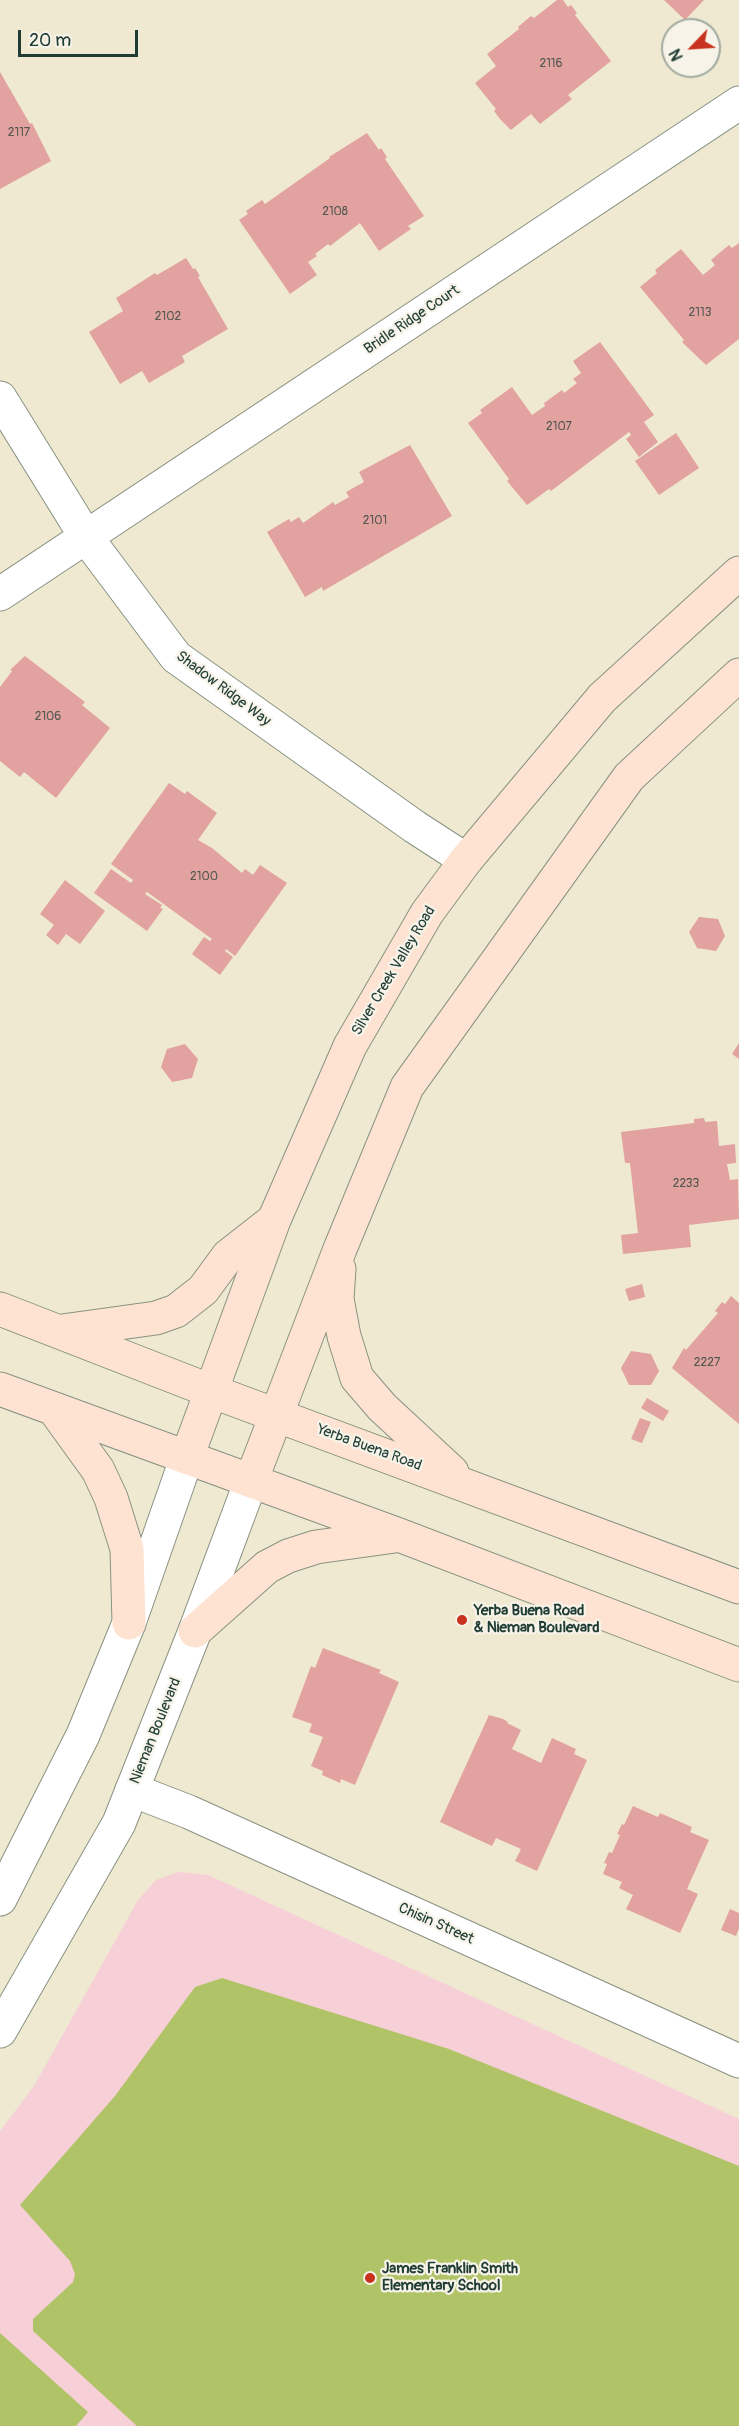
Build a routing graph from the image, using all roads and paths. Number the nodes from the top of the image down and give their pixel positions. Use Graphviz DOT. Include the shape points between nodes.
graph roads {
  1 [pos="739,103"];
  2 [pos="0,398"];
  3 [pos="86,537"];
  4 [pos="739,573"];
  5 [pos="0,594"];
  6 [pos="739,675"];
  7 [pos="466,860"];
  8 [pos="274,1220"];
  9 [pos="340,1249"];
  10 [pos="0,1309"];
  11 [pos="60,1332"];
  12 [pos="0,1389"];
  13 [pos="211,1391"];
  14 [pos="54,1409"];
  15 [pos="276,1414"];
  16 [pos="188,1457"];
  17 [pos="251,1481"];
  18 [pos="464,1483"];
  19 [pos="399,1535"];
  20 [pos="739,1587"];
  21 [pos="129,1623"];
  22 [pos="195,1631"];
  23 [pos="739,1665"];
  24 [pos="132,1790"];
  25 [pos="0,1899"];
  26 [pos="0,2031"];
  27 [pos="739,2061"];
  1 -- 3 [label="street, Bridle Ridge Court"];
  2 -- 3 [label="street, Shadow Ridge Way"];
  3 -- 5 [label="street, Bridle Ridge Court"];
  3 -- 7 [label="street, Shadow Ridge Way" via="176,657"];
  4 -- 7 [label="main road, Silver Creek Valley Road" via="602,698"];
  6 -- 9 [label="main road" via="629,777 406,1087"];
  7 -- 8 [label="main road, Silver Creek Valley Road" via="427,913 350,1046"];
  8 -- 11 [label="main road" via="228,1256 203,1290 176,1311 156,1318"];
  8 -- 13 [label="main road, Silver Creek Valley Road"];
  9 -- 15 [label="main road"];
  9 -- 18 [label="main road" via="337,1299 357,1378 382,1407"];
  10 -- 11 [label="main road, Yerba Buena Road"];
  11 -- 13 [label="main road, Yerba Buena Road"];
  12 -- 14 [label="main road"];
  13 -- 15 [label="main road, Yerba Buena Road"];
  13 -- 16 [label="main road, Silver Creek Valley Road"];
  14 -- 16 [label="main road"];
  14 -- 21 [label="main road" via="98,1470 111,1498 127,1549"];
  15 -- 17 [label="main road, Nieman Boulevard"];
  15 -- 18 [label="main road, Yerba Buena Road"];
  16 -- 17 [label="main road"];
  16 -- 21 [label="street"];
  17 -- 19 [label="main road"];
  17 -- 22 [label="street, Nieman Boulevard"];
  18 -- 20 [label="main road, Yerba Buena Road"];
  19 -- 22 [label="main road" via="316,1547 288,1556 267,1567"];
  19 -- 23 [label="main road"];
  21 -- 25 [label="street" via="83,1735"];
  22 -- 24 [label="street, Nieman Boulevard"];
  24 -- 26 [label="street, Nieman Boulevard" via="119,1822"];
  24 -- 27 [label="street, Chisin Street" via="189,1812"];
}
